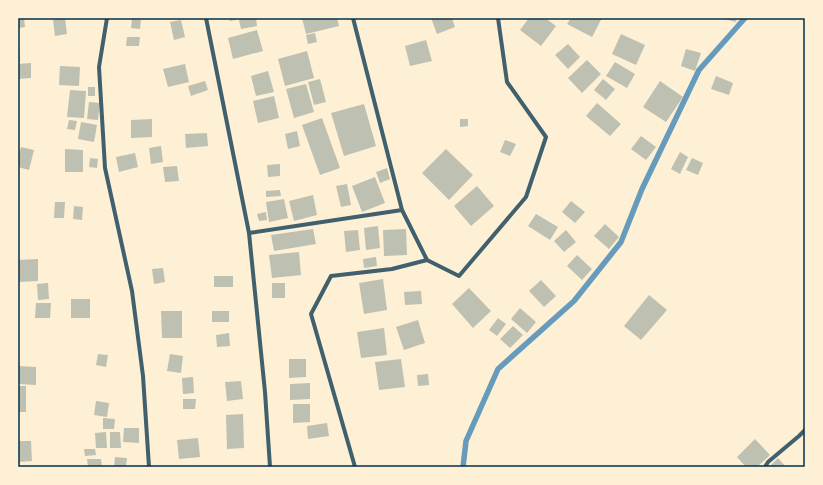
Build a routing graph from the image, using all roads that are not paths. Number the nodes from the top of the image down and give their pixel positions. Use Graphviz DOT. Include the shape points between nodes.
graph roads {
  1 [pos="107,18"];
  2 [pos="206,18"];
  3 [pos="353,18"];
  4 [pos="498,18"];
  5 [pos="402,210"];
  6 [pos="249,233"];
  7 [pos="427,260"];
  8 [pos="805,430"];
  9 [pos="149,467"];
  10 [pos="270,467"];
  11 [pos="355,467"];
  12 [pos="765,467"];
  1 -- 9 [label="street" via="99,67 105,168 132,291 143,376"];
  2 -- 6 [label="street"];
  3 -- 5 [label="street"];
  4 -- 7 [label="street" via="507,82 546,137 526,197 459,276"];
  5 -- 6 [label="street"];
  5 -- 7 [label="street"];
  6 -- 10 [label="street"];
  7 -- 11 [label="street" via="392,270 331,276 311,314"];
  8 -- 12 [label="street"];
}
